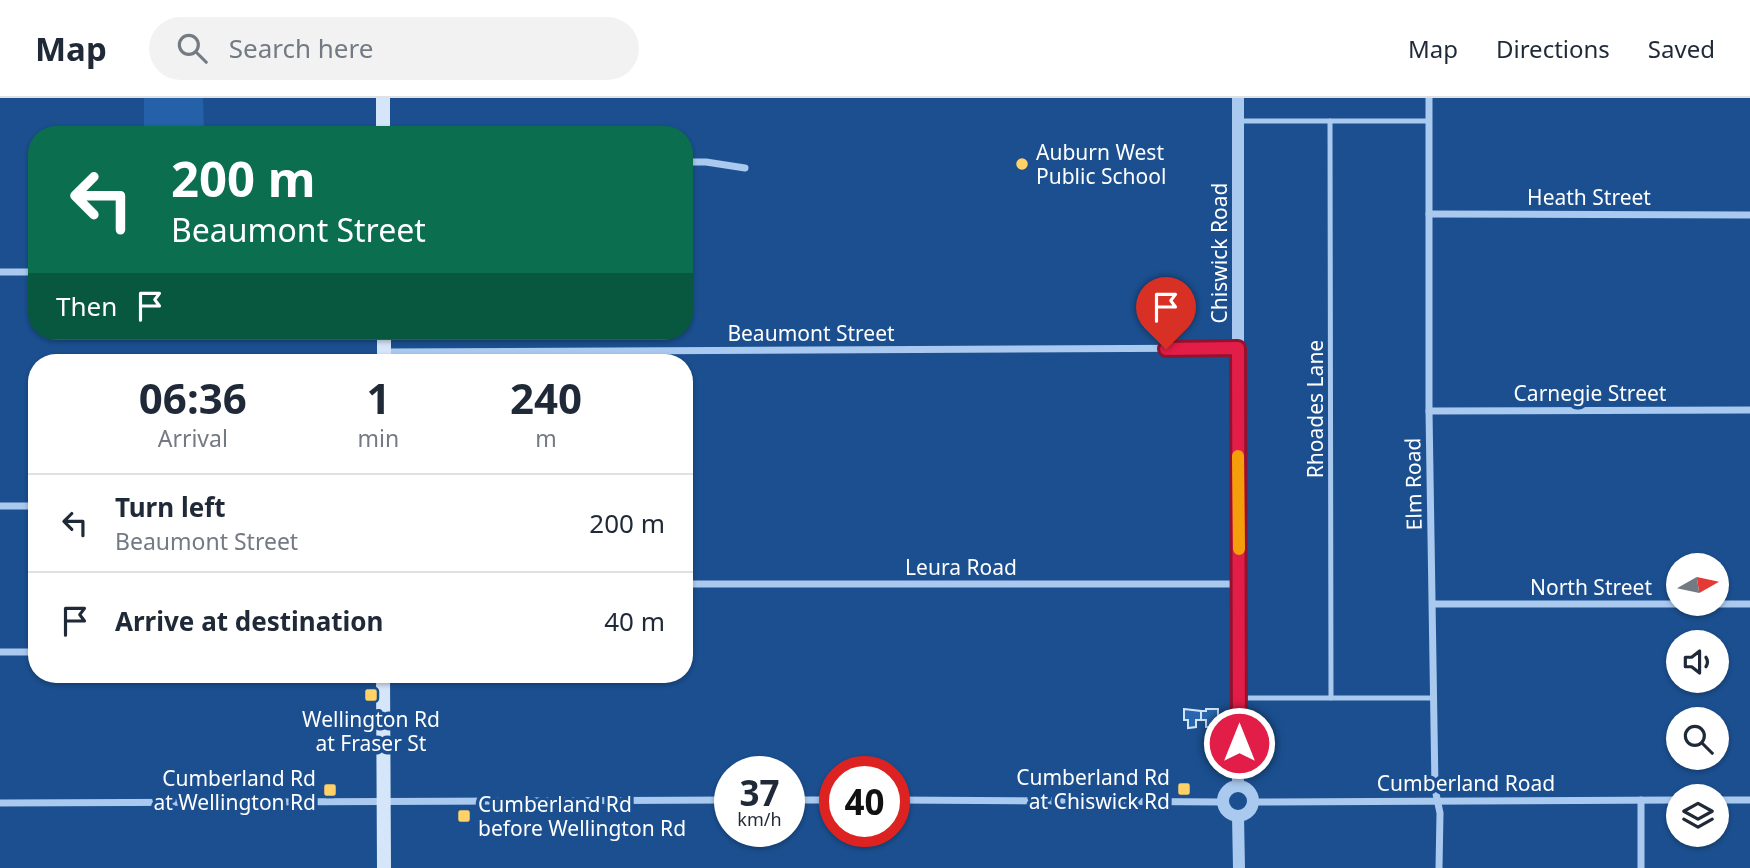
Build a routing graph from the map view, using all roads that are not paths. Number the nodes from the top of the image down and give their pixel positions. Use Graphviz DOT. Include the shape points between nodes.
graph roads {
  1 [pos="383,98"];
  2 [pos="1238,98"];
  3 [pos="1429,98"];
  4 [pos="1237,121"];
  5 [pos="1330,121"];
  6 [pos="1429,121"];
  7 [pos="383,126"];
  8 [pos="693,162"];
  9 [pos="745,168"];
  10 [pos="1429,214"];
  11 [pos="1750,215"];
  12 [pos="0,272"];
  13 [pos="28,272"];
  14 [pos="1238,348"];
  15 [pos="669,354"];
  16 [pos="1750,410"];
  17 [pos="1429,411"];
  18 [pos="0,506"];
  19 [pos="28,506"];
  20 [pos="693,584"];
  21 [pos="1239,584"];
  22 [pos="1433,604"];
  23 [pos="1750,604"];
  24 [pos="0,652"];
  25 [pos="28,652"];
  26 [pos="383,683"];
  27 [pos="1238,698"];
  28 [pos="1331,698"];
  29 [pos="1434,698"];
  30 [pos="1238,786"];
  31 [pos="714,800"];
  32 [pos="910,800"];
  33 [pos="1437,800"];
  34 [pos="1641,800"];
  35 [pos="1666,800"];
  36 [pos="1729,800"];
  37 [pos="1750,800"];
  38 [pos="383,801"];
  39 [pos="1223,802"];
  40 [pos="1253,802"];
  41 [pos="0,803"];
  42 [pos="1238,816"];
  43 [pos="384,868"];
  44 [pos="1239,868"];
  45 [pos="1439,868"];
  46 [pos="1642,868"];
  1 -- 7 [label="main road"];
  2 -- 4 [label="street, Chiswick Road"];
  3 -- 6 [label="street, Elm Road"];
  4 -- 5 [label="lane"];
  4 -- 14 [label="street, Chiswick Road"];
  5 -- 6 [label="lane"];
  5 -- 28 [label="lane, Rhoades Lane"];
  6 -- 10 [label="street, Elm Road"];
  8 -- 9 [label="street"];
  10 -- 11 [label="street, Heath Street"];
  10 -- 17 [label="street, Elm Road"];
  12 -- 13 [label="street"];
  14 -- 15 [label="street, Beaumont Street"];
  14 -- 21 [label="street, Chiswick Road"];
  16 -- 17 [label="street, Carnegie Street"];
  17 -- 22 [label="street, Elm Road"];
  18 -- 19 [label="street"];
  20 -- 21 [label="street, Leura Road"];
  21 -- 27 [label="street, Chiswick Road"];
  22 -- 23 [label="street, North Street"];
  22 -- 29 [label="street, Elm Road"];
  24 -- 25 [label="street"];
  26 -- 38 [label="main road"];
  27 -- 28 [label="lane"];
  27 -- 30 [label="street, Chiswick Road"];
  28 -- 29 [label="lane"];
  29 -- 33 [label="street, Elm Road"];
  30 -- 39 [label="street" via="1226,792"];
  30 -- 40 [label="street" via="1250,793"];
  31 -- 38 [label="street"];
  32 -- 39 [label="street"];
  33 -- 34 [label="street, Cumberland Road"];
  33 -- 40 [label="street, Cumberland Road"];
  33 -- 45 [label="street, Elm Road"];
  34 -- 35 [label="street, Cumberland Road"];
  34 -- 46 [label="street"];
  36 -- 37 [label="street"];
  38 -- 41 [label="street"];
  38 -- 43 [label="main road"];
  39 -- 42 [label="street" via="1229,814"];
  40 -- 42 [label="street" via="1247,813"];
  42 -- 44 [label="street"];
}
